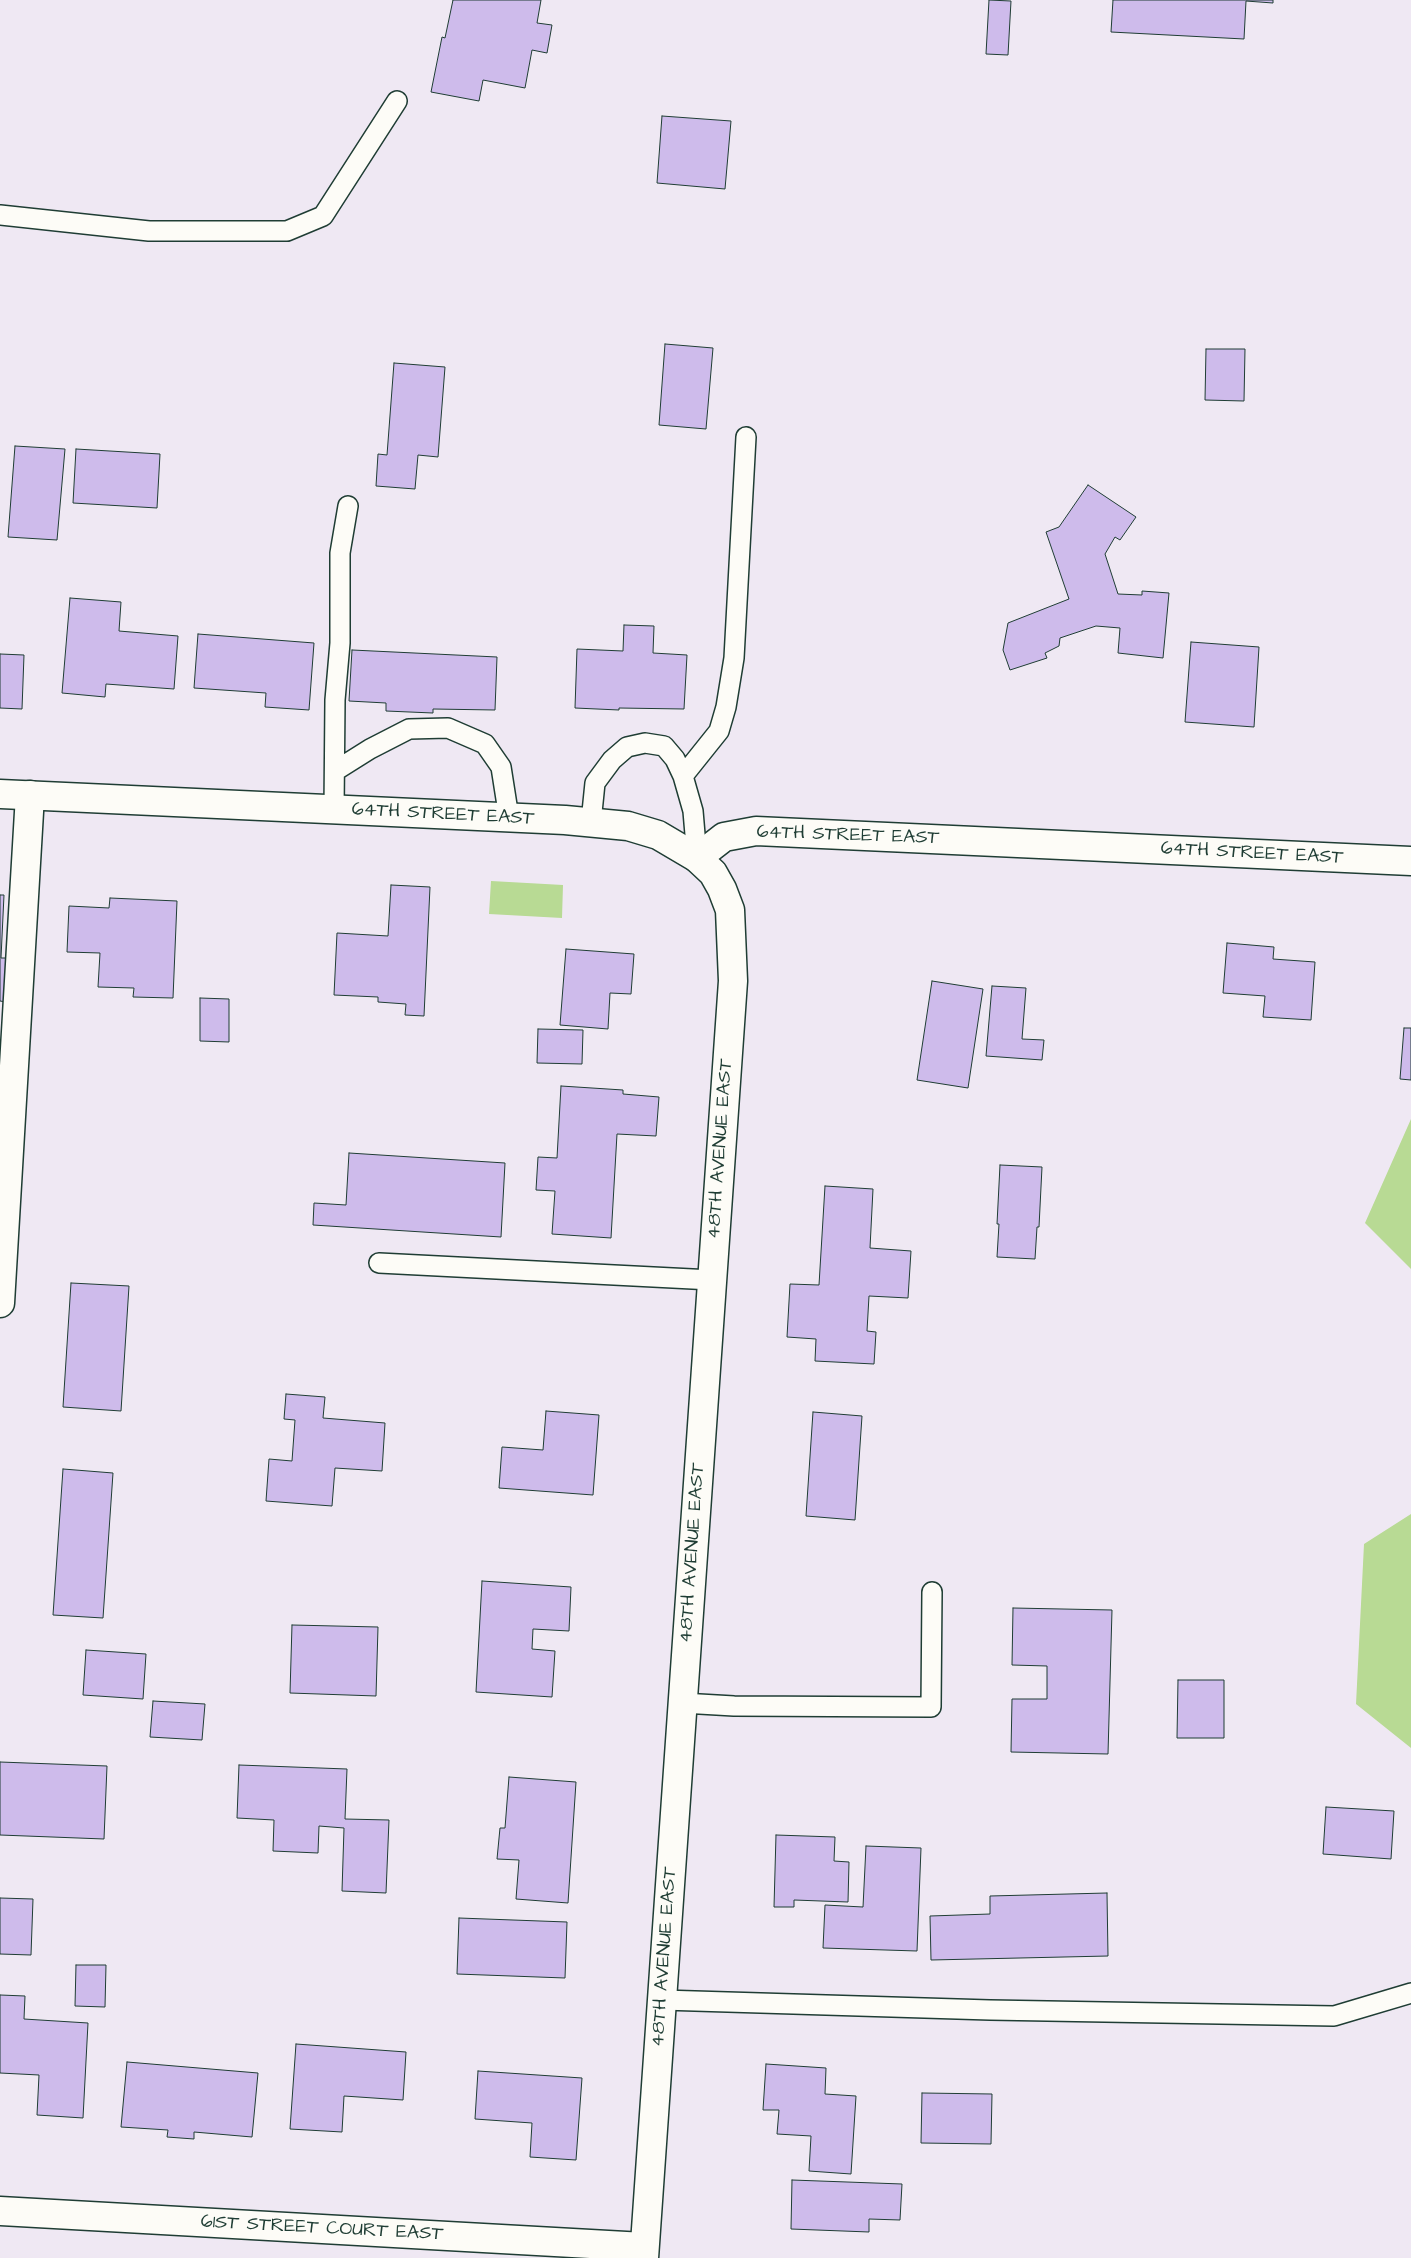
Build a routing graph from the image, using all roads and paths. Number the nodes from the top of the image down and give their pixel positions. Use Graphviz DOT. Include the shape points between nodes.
graph roads {
  1 [pos="397,101"];
  2 [pos="0,214"];
  3 [pos="746,437"];
  4 [pos="348,506"];
  5 [pos="335,772"];
  6 [pos="683,776"];
  7 [pos="0,794"];
  8 [pos="30,795"];
  9 [pos="334,810"];
  10 [pos="509,818"];
  11 [pos="591,822"];
  12 [pos="698,858"];
  13 [pos="1411,861"];
  14 [pos="379,1263"];
  15 [pos="712,1280"];
  16 [pos="0,1303"];
  17 [pos="932,1592"];
  18 [pos="682,1703"];
  19 [pos="1411,1993"];
  20 [pos="662,2000"];
  21 [pos="0,2211"];
  22 [pos="644,2253"];
  1 -- 2 [label="lane" via="323,216 287,231 148,231"];
  3 -- 6 [label="lane" via="734,658 726,707 718,731"];
  4 -- 5 [label="lane" via="340,553"];
  5 -- 9 [label="lane"];
  5 -- 10 [label="lane" via="370,748 409,729 448,728 484,744 502,767"];
  6 -- 11 [label="lane" via="664,746 645,743 627,747 612,760 595,783"];
  6 -- 12 [label="lane" via="693,811"];
  7 -- 8 [label="street, 64TH STREET EAST"];
  8 -- 9 [label="street, 64TH STREET EAST"];
  8 -- 16 [label="street"];
  9 -- 10 [label="street, 64TH STREET EAST"];
  10 -- 11 [label="street, 64TH STREET EAST"];
  11 -- 12 [label="street, 64TH STREET EAST" via="628,826 658,835"];
  12 -- 13 [label="street, 64TH STREET EAST" via="724,837 756,831"];
  12 -- 15 [label="street, 48TH AVENUE EAST" via="713,873 730,910 733,981"];
  14 -- 15 [label="lane"];
  15 -- 18 [label="street, 48TH AVENUE EAST"];
  17 -- 18 [label="lane" via="931,1707"];
  18 -- 20 [label="street, 48TH AVENUE EAST"];
  19 -- 20 [label="lane" via="1334,2016"];
  20 -- 22 [label="street, 48TH AVENUE EAST"];
  21 -- 22 [label="street, 61ST STREET COURT EAST"];
}
